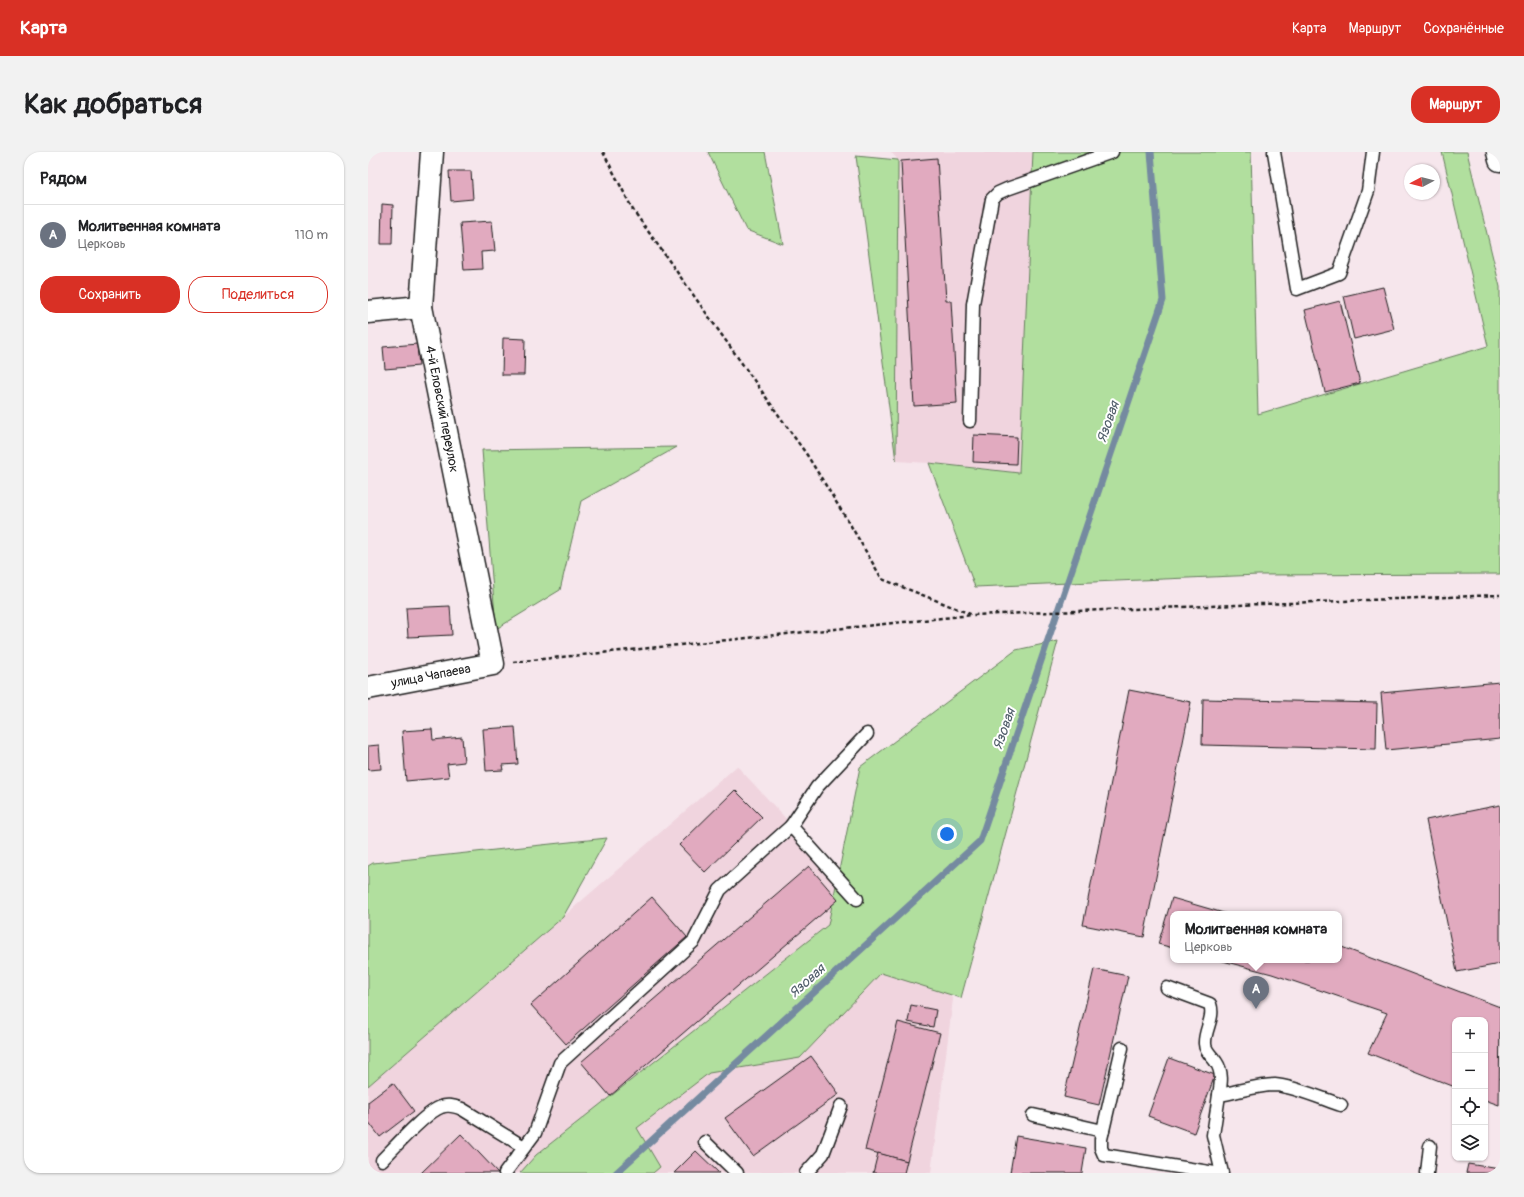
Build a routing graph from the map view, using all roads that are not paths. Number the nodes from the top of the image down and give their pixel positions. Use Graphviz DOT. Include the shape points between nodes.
graph roads {
  1 [pos="432,152"];
  2 [pos="1112,152"];
  3 [pos="1274,152"];
  4 [pos="1373,152"];
  5 [pos="1498,152"];
  6 [pos="1500,160"];
  7 [pos="421,307"];
  8 [pos="368,312"];
  9 [pos="970,420"];
  10 [pos="493,664"];
  11 [pos="368,688"];
  12 [pos="867,734"];
  13 [pos="791,826"];
  14 [pos="857,898"];
  15 [pos="1167,988"];
  16 [pos="1122,1048"];
  17 [pos="1219,1095"];
  18 [pos="1341,1105"];
  19 [pos="841,1106"];
  20 [pos="1033,1115"];
  21 [pos="1103,1131"];
  22 [pos="705,1142"];
  23 [pos="1430,1146"];
  24 [pos="524,1147"];
  25 [pos="382,1160"];
  26 [pos="504,1173"];
  27 [pos="737,1173"];
  28 [pos="806,1173"];
  29 [pos="1215,1173"];
  30 [pos="1222,1173"];
  31 [pos="1427,1173"];
  1 -- 7 [label="street, 4-й Еловский переулок"];
  2 -- 9 [label="lane" via="1007,189 992,199 973,304"];
  3 -- 4 [label="lane" via="1297,289 1339,273 1368,191"];
  5 -- 6 [label="street"];
  7 -- 8 [label="street"];
  7 -- 10 [label="street, 4-й Еловский переулок"];
  10 -- 11 [label="street, улица Чапаева"];
  12 -- 13 [label="lane" via="817,787"];
  13 -- 14 [label="lane"];
  13 -- 24 [label="lane" via="720,890 694,941 560,1063 535,1133"];
  15 -- 17 [label="lane" via="1210,1004 1212,1015 1204,1041 1221,1074"];
  16 -- 21 [label="lane"];
  17 -- 18 [label="lane" via="1276,1085"];
  17 -- 30 [label="lane" via="1213,1135"];
  19 -- 28 [label="lane" via="823,1154"];
  20 -- 21 [label="lane"];
  21 -- 29 [label="lane" via="1101,1148 1104,1155"];
  22 -- 27 [label="lane"];
  23 -- 31 [label="lane"];
  24 -- 25 [label="lane" via="462,1109 441,1106"];
  24 -- 26 [label="lane"];
}
